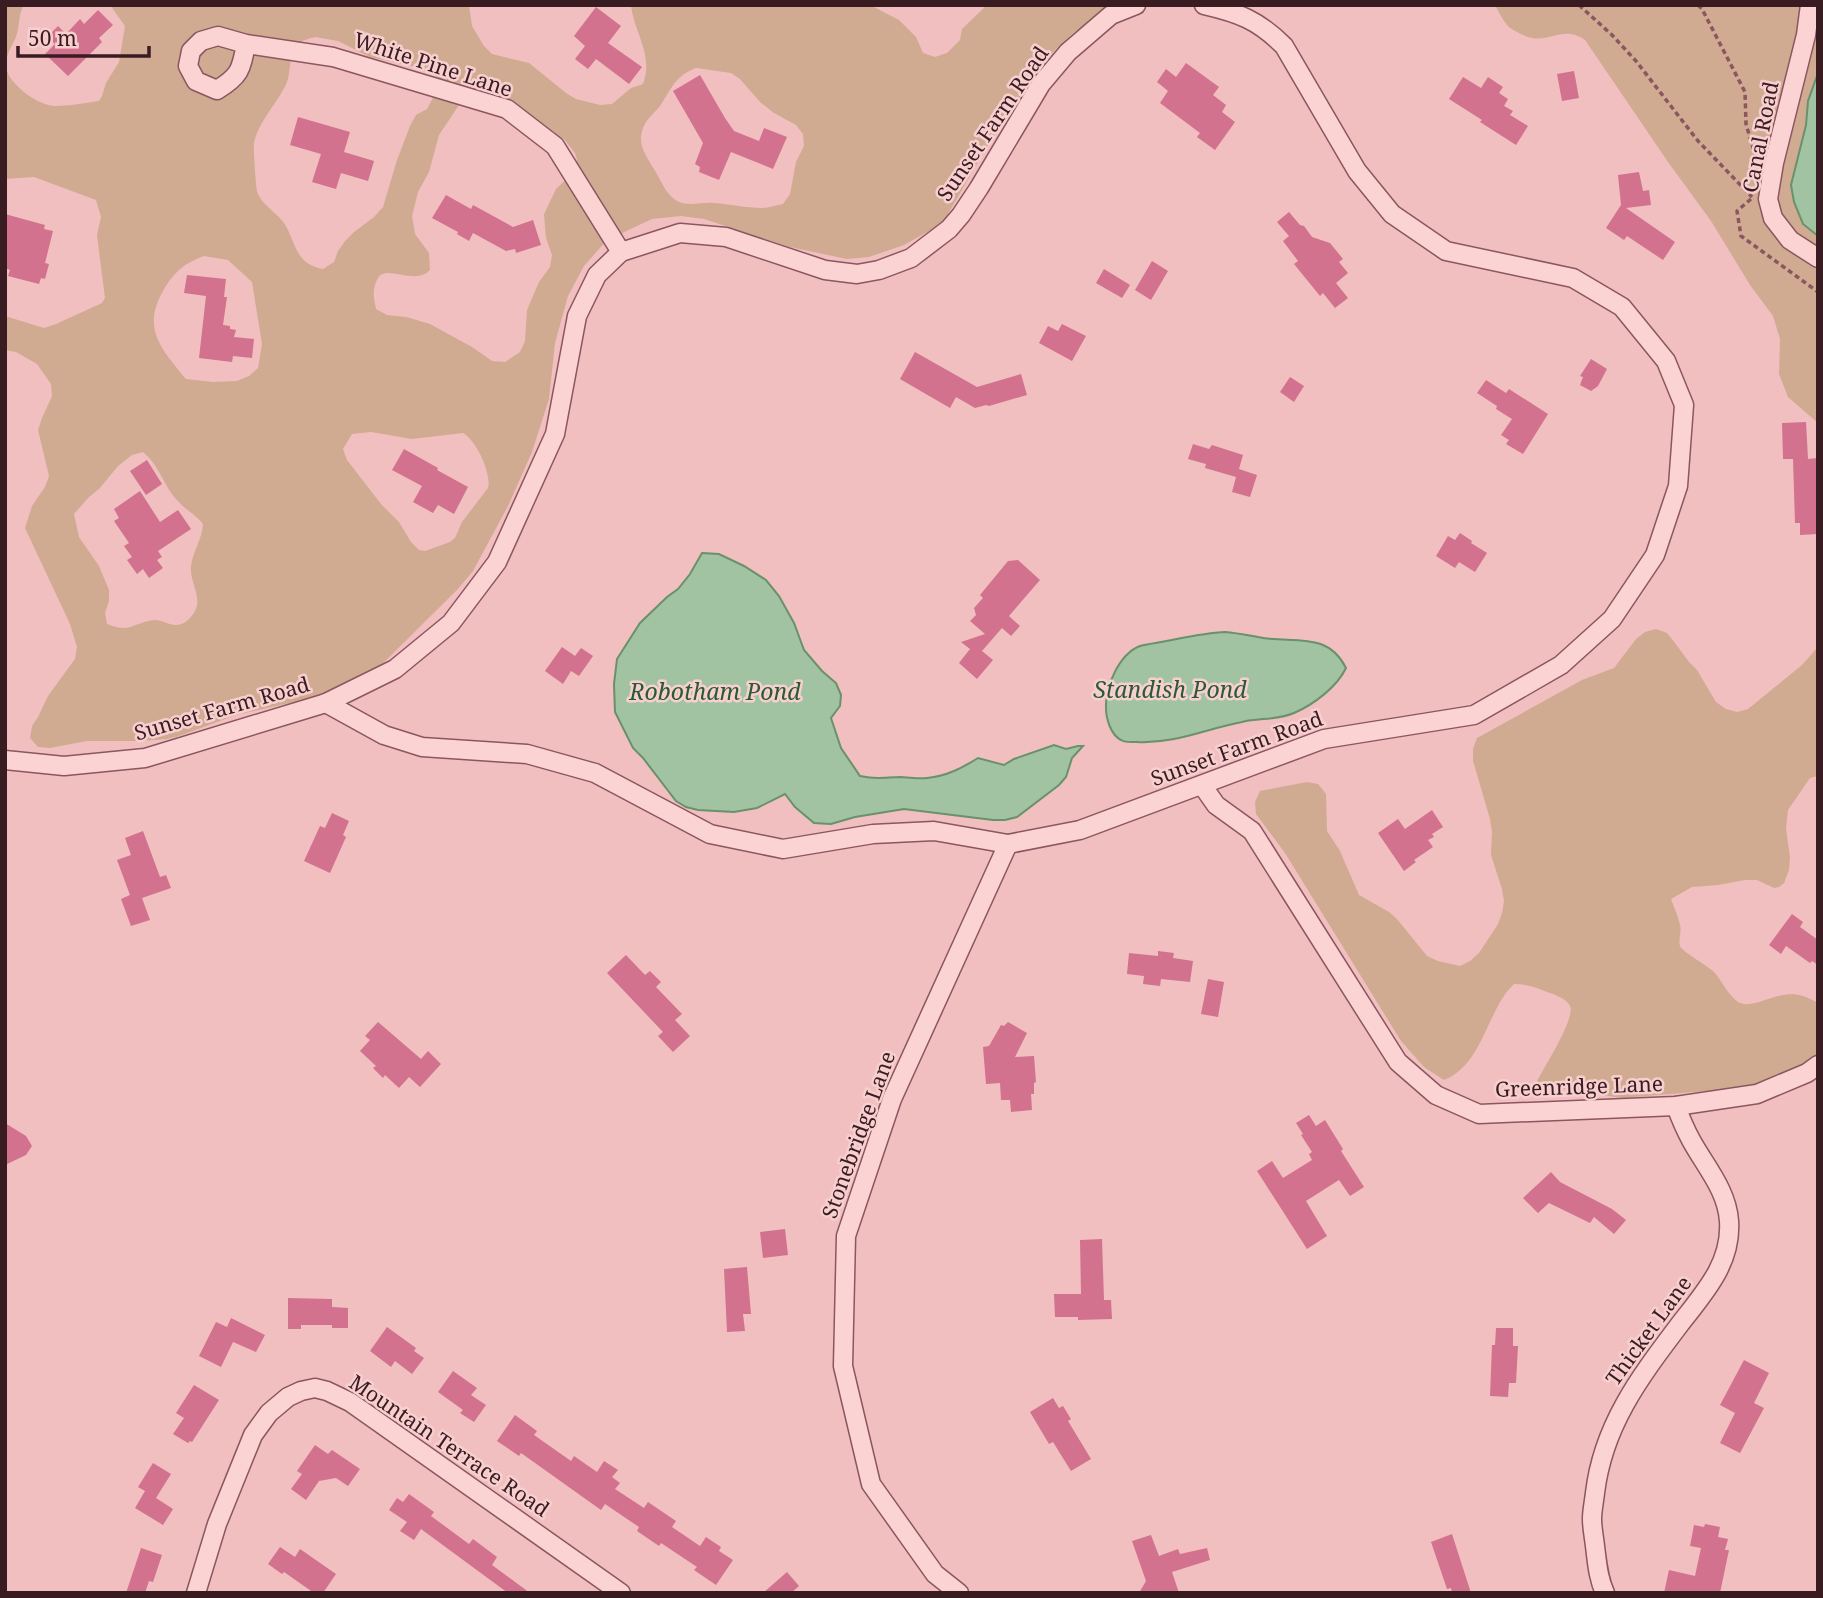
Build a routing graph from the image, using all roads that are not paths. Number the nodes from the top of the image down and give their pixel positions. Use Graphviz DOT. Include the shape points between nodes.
graph roads {
  1 [pos="1136,5"];
  2 [pos="1205,5"];
  3 [pos="1810,5"];
  4 [pos="246,44"];
  5 [pos="621,252"];
  6 [pos="1818,258"];
  7 [pos="326,703"];
  8 [pos="5,760"];
  9 [pos="1202,785"];
  10 [pos="1008,844"];
  11 [pos="1818,1065"];
  12 [pos="1675,1106"];
  13 [pos="195,1593"];
  14 [pos="621,1593"];
  15 [pos="959,1593"];
  16 [pos="1605,1593"];
  1 -- 5 [label="street, Sunset Farm Road" via="1111,15 1068,52 1041,84 961,215 911,258 857,274 825,270 726,237 680,233"];
  2 -- 9 [label="street, Sunset Farm Road" via="1249,18 1284,46 1357,171 1392,214 1446,251 1573,278 1622,307 1666,360 1684,405 1678,486 1655,555 1612,619 1561,665 1474,715 1324,739"];
  3 -- 6 [label="street, Canal Road" via="1768,199 1773,218 1790,240"];
  4 -- 5 [label="street, White Pine Lane" via="333,57 507,109 555,146"];
  5 -- 7 [label="street, Sunset Farm Road" via="597,275 577,316 555,434 497,562 451,623 395,669"];
  7 -- 8 [label="street, Sunset Farm Road" via="145,758 64,766"];
  7 -- 10 [label="street, Sunset Farm Road" via="384,735 422,747 527,754 595,773 710,834 783,849 873,834 934,831"];
  9 -- 10 [label="street, Sunset Farm Road" via="1080,830"];
  9 -- 12 [label="street, Greenridge Lane" via="1216,805 1252,831 1398,1062 1436,1095 1479,1114"];
  10 -- 15 [label="street, Stonebridge Lane" via="892,1099 846,1237 843,1366 871,1484 935,1574"];
  11 -- 12 [label="street, Greenridge Lane" via="1757,1094"];
  12 -- 16 [label="street, Thicket Lane" via="1727,1204 1729,1242 1710,1285 1631,1391 1606,1443 1592,1517"];
  13 -- 14 [label="street, Mountain Terrace Road" via="216,1524 253,1435 288,1396 315,1388 350,1402"];
}
